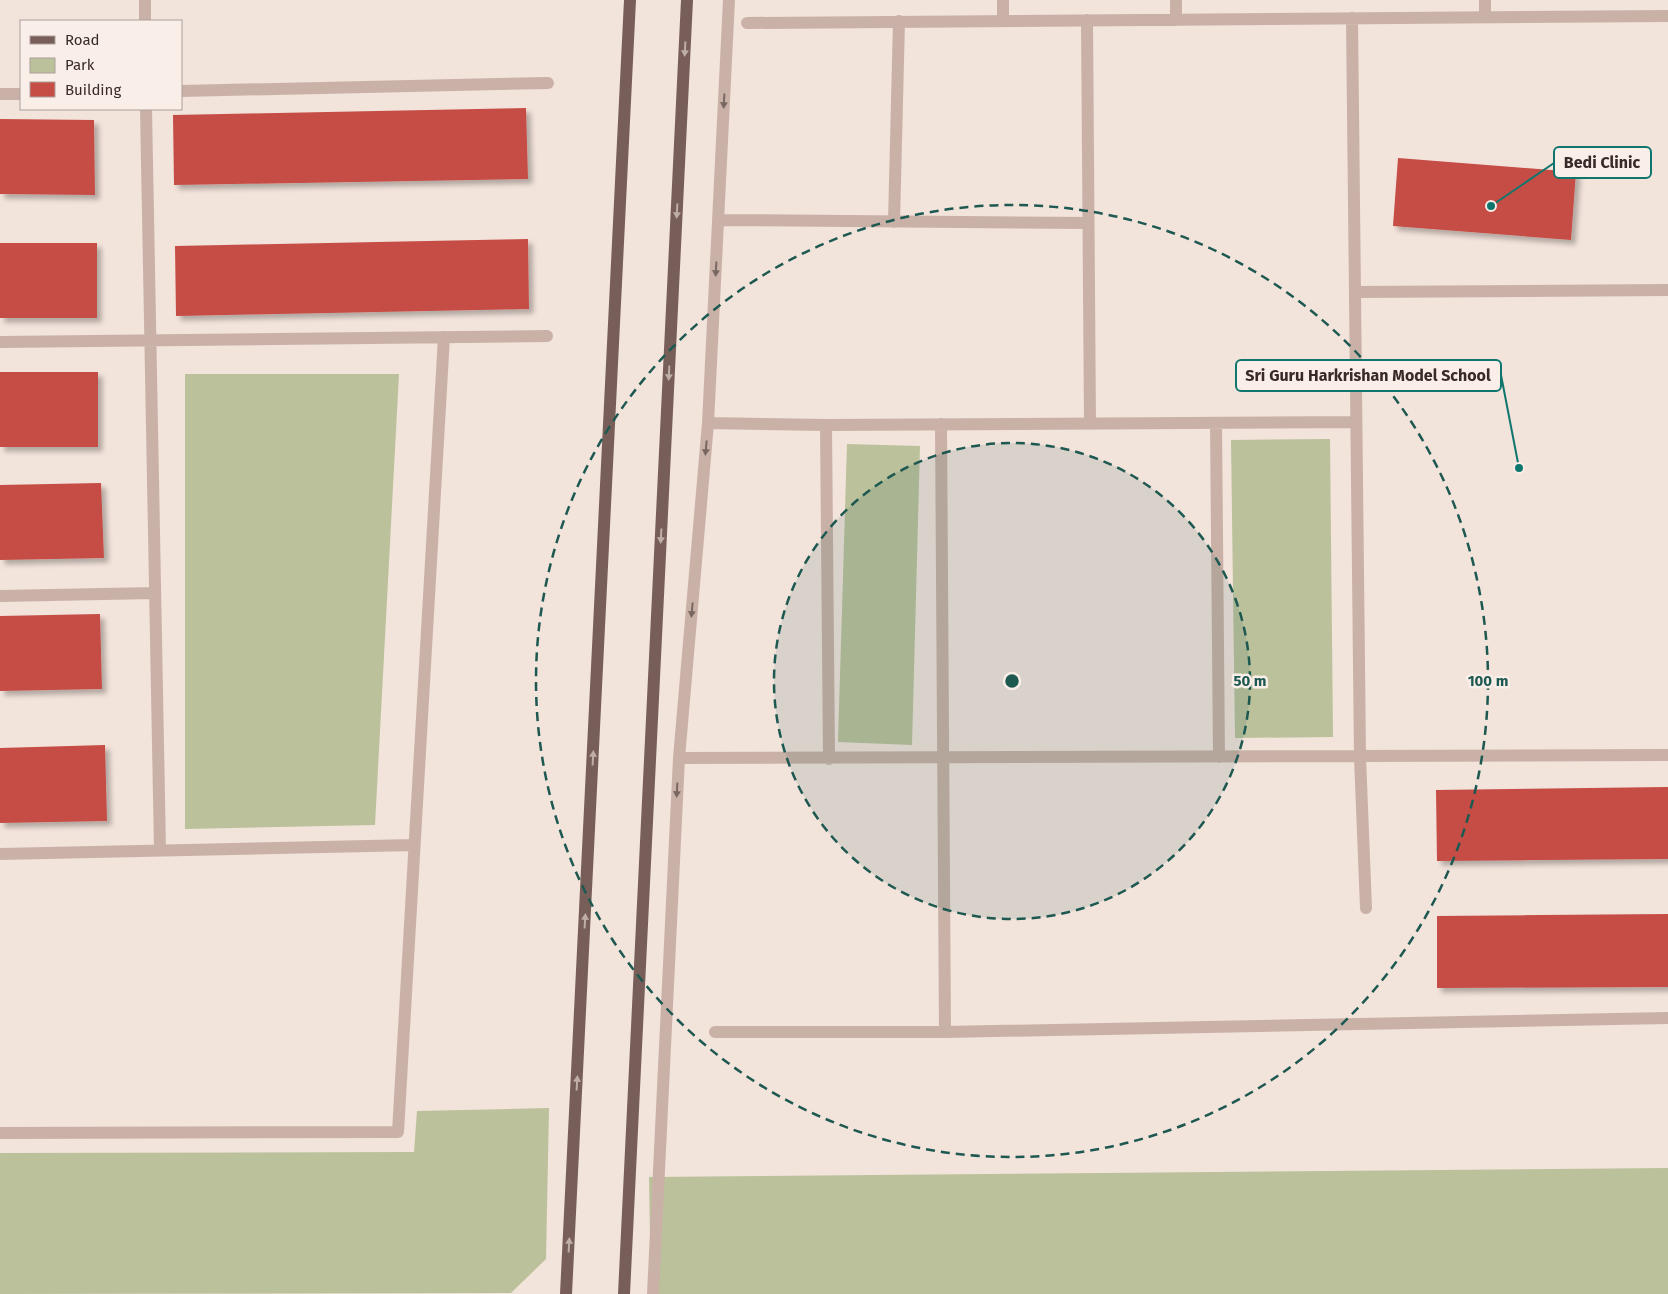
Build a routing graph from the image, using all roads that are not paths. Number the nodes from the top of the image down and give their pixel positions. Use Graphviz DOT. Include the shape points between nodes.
graph roads {
  1 [pos="145,0"];
  2 [pos="630,0"];
  3 [pos="687,0"];
  4 [pos="729,0"];
  5 [pos="1003,0"];
  6 [pos="1176,0"];
  7 [pos="1485,0"];
  8 [pos="1668,16"];
  9 [pos="1485,17"];
  10 [pos="1352,18"];
  11 [pos="145,20"];
  12 [pos="1003,20"];
  13 [pos="1086,20"];
  14 [pos="1176,20"];
  15 [pos="899,21"];
  16 [pos="747,22"];
  17 [pos="548,83"];
  18 [pos="182,91"];
  19 [pos="0,94"];
  20 [pos="20,94"];
  21 [pos="146,110"];
  22 [pos="718,220"];
  23 [pos="894,222"];
  24 [pos="1088,223"];
  25 [pos="1668,290"];
  26 [pos="1355,292"];
  27 [pos="547,336"];
  28 [pos="444,337"];
  29 [pos="151,340"];
  30 [pos="0,342"];
  31 [pos="1356,422"];
  32 [pos="708,423"];
  33 [pos="1216,423"];
  34 [pos="826,424"];
  35 [pos="941,424"];
  36 [pos="1090,424"];
  37 [pos="155,593"];
  38 [pos="0,596"];
  39 [pos="1668,756"];
  40 [pos="1219,757"];
  41 [pos="1360,757"];
  42 [pos="679,758"];
  43 [pos="829,758"];
  44 [pos="944,758"];
  45 [pos="414,845"];
  46 [pos="160,850"];
  47 [pos="0,854"];
  48 [pos="1366,908"];
  49 [pos="1668,1018"];
  50 [pos="715,1032"];
  51 [pos="945,1032"];
  52 [pos="0,1133"];
  53 [pos="566,1294"];
  54 [pos="624,1294"];
  55 [pos="653,1294"];
  1 -- 11 [label="street"];
  53 -- 2 [label="main road, one-way"];
  3 -- 54 [label="main road, one-way"];
  4 -- 22 [label="street, one-way"];
  5 -- 12 [label="street"];
  6 -- 14 [label="street"];
  7 -- 9 [label="street"];
  8 -- 9 [label="street"];
  9 -- 10 [label="street"];
  10 -- 14 [label="street"];
  10 -- 26 [label="street"];
  12 -- 13 [label="street"];
  12 -- 15 [label="street"];
  13 -- 14 [label="street"];
  13 -- 24 [label="street"];
  15 -- 16 [label="street"];
  15 -- 23 [label="street"];
  17 -- 18 [label="street"];
  19 -- 20 [label="street"];
  21 -- 29 [label="street"];
  22 -- 23 [label="street"];
  22 -- 32 [label="street, one-way"];
  23 -- 24 [label="street"];
  24 -- 36 [label="street"];
  25 -- 26 [label="street"];
  26 -- 31 [label="street"];
  27 -- 28 [label="street"];
  28 -- 29 [label="street"];
  28 -- 45 [label="street"];
  29 -- 30 [label="street"];
  29 -- 37 [label="street"];
  31 -- 33 [label="street"];
  31 -- 41 [label="street"];
  32 -- 34 [label="street"];
  32 -- 42 [label="street, one-way"];
  33 -- 36 [label="street"];
  33 -- 40 [label="street"];
  34 -- 35 [label="street"];
  34 -- 43 [label="street"];
  35 -- 36 [label="street"];
  35 -- 44 [label="street"];
  37 -- 38 [label="street"];
  37 -- 46 [label="street"];
  39 -- 41 [label="street"];
  40 -- 41 [label="street"];
  40 -- 44 [label="street"];
  41 -- 48 [label="street"];
  42 -- 43 [label="street"];
  42 -- 55 [label="street, one-way"];
  43 -- 44 [label="street"];
  44 -- 51 [label="street"];
  45 -- 46 [label="street"];
  45 -- 52 [label="street" via="398,1132"];
  46 -- 47 [label="street"];
  49 -- 51 [label="street"];
  50 -- 51 [label="street"];
}
